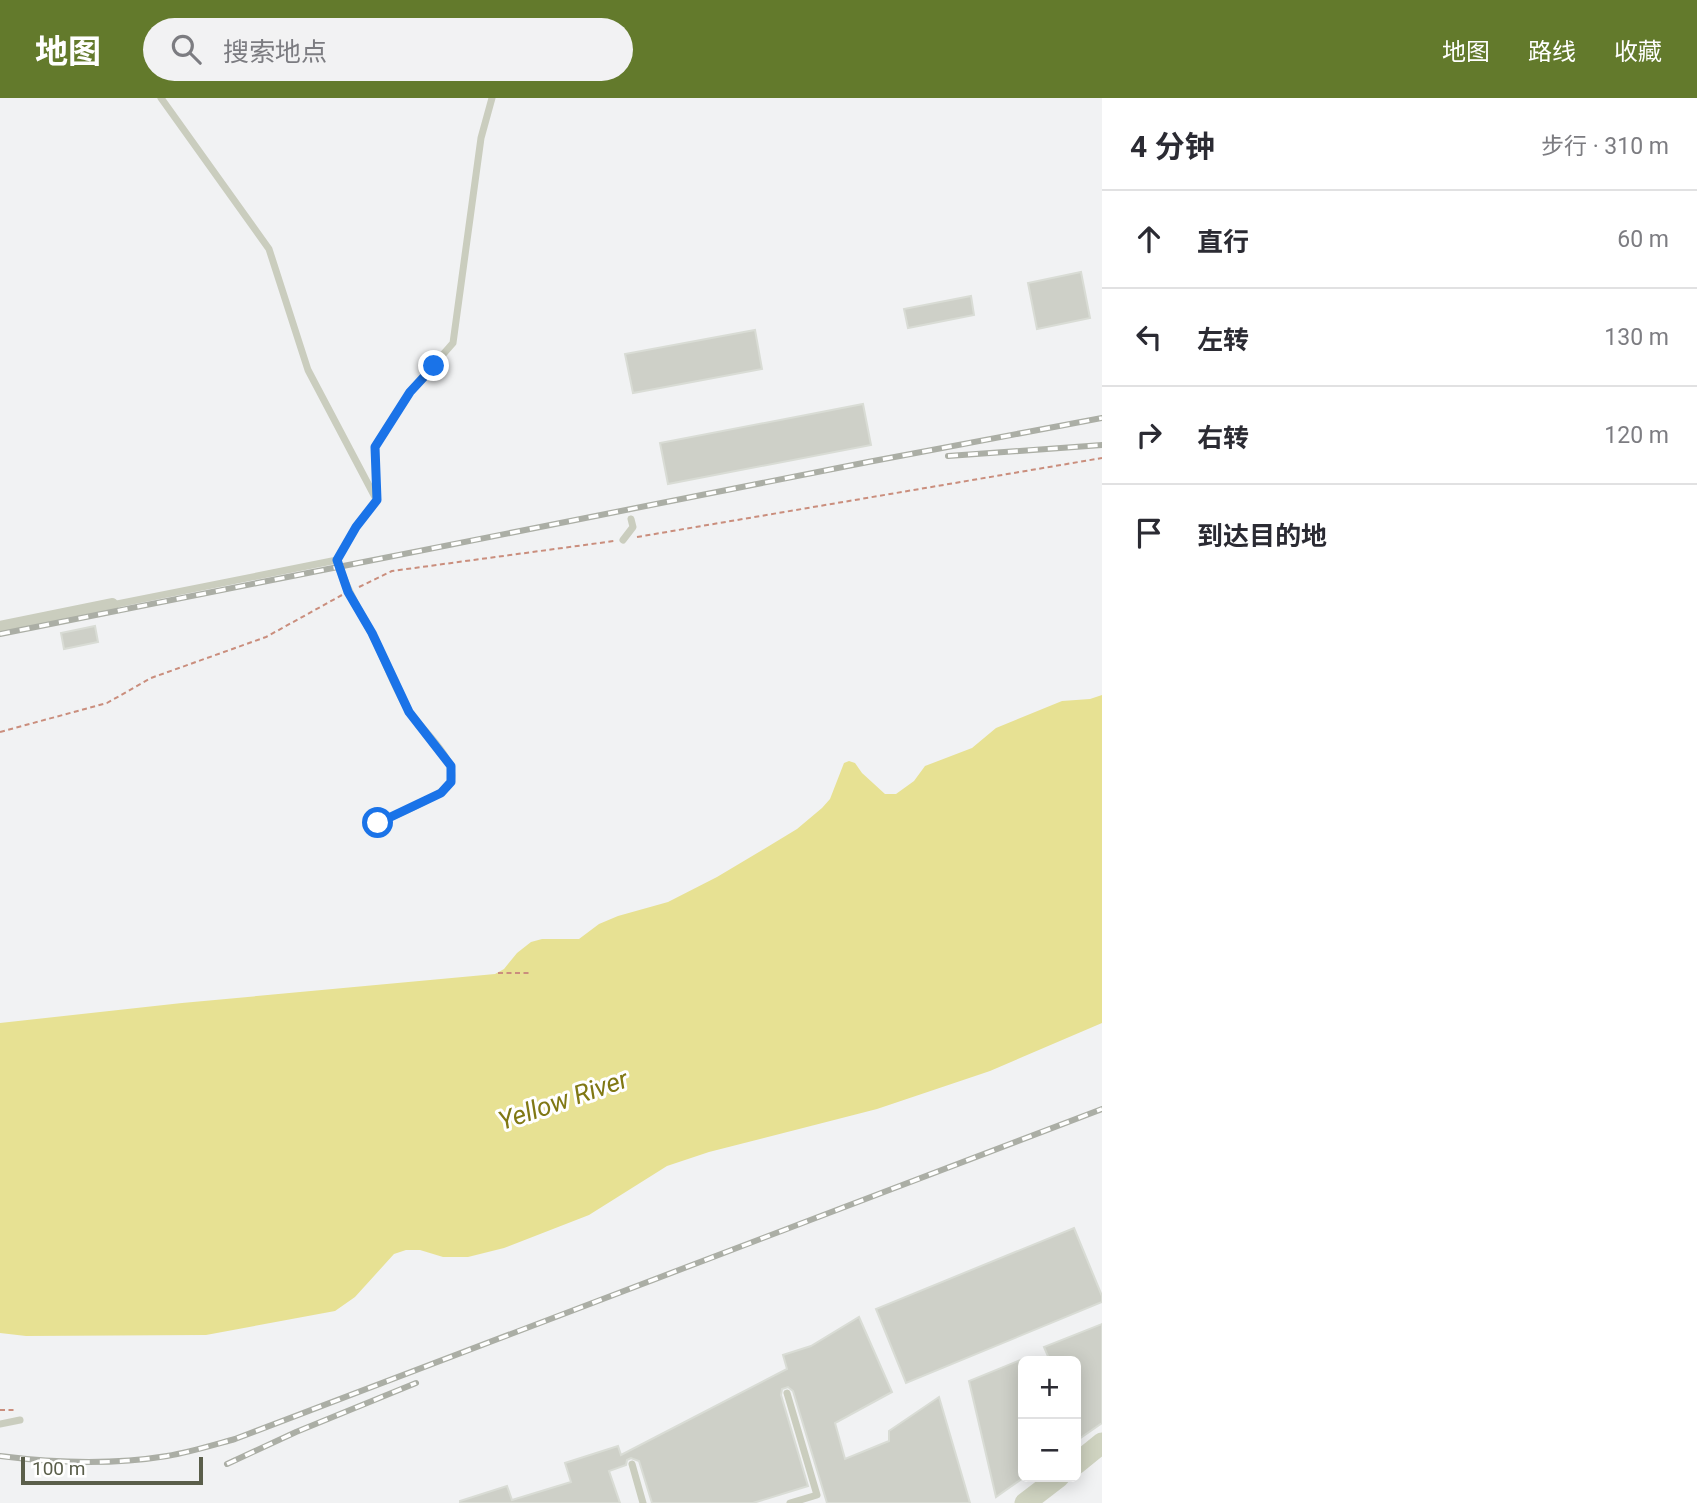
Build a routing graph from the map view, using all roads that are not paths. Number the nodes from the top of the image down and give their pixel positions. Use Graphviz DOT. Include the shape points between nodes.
graph roads {
  1 [pos="161,98"];
  2 [pos="492,98"];
  3 [pos="377,500"];
  4 [pos="631,519"];
  5 [pos="623,540"];
  6 [pos="337,560"];
  7 [pos="112,605"];
  8 [pos="0,628"];
  9 [pos="378,823"];
  10 [pos="787,1393"];
  11 [pos="20,1420"];
  12 [pos="0,1424"];
  13 [pos="1102,1443"];
  14 [pos="1081,1460"];
  15 [pos="632,1464"];
  16 [pos="1052,1482"];
  17 [pos="643,1503"];
  18 [pos="790,1503"];
  19 [pos="1025,1503"];
  1 -- 3 [label="lane" via="269,249 308,370"];
  2 -- 3 [label="lane" via="481,138 453,343 410,392 375,447"];
  3 -- 6 [label="lane"];
  4 -- 5 [label="lane" via="633,527"];
  6 -- 7 [label="lane"];
  6 -- 9 [label="lane" via="348,592 409,712 451,766 451,782 441,793"];
  7 -- 8 [label="street"];
  10 -- 18 [label="lane" via="817,1495"];
  11 -- 12 [label="lane"];
  13 -- 14 [label="main road"];
  15 -- 17 [label="lane"];
  16 -- 19 [label="main road"];
}
